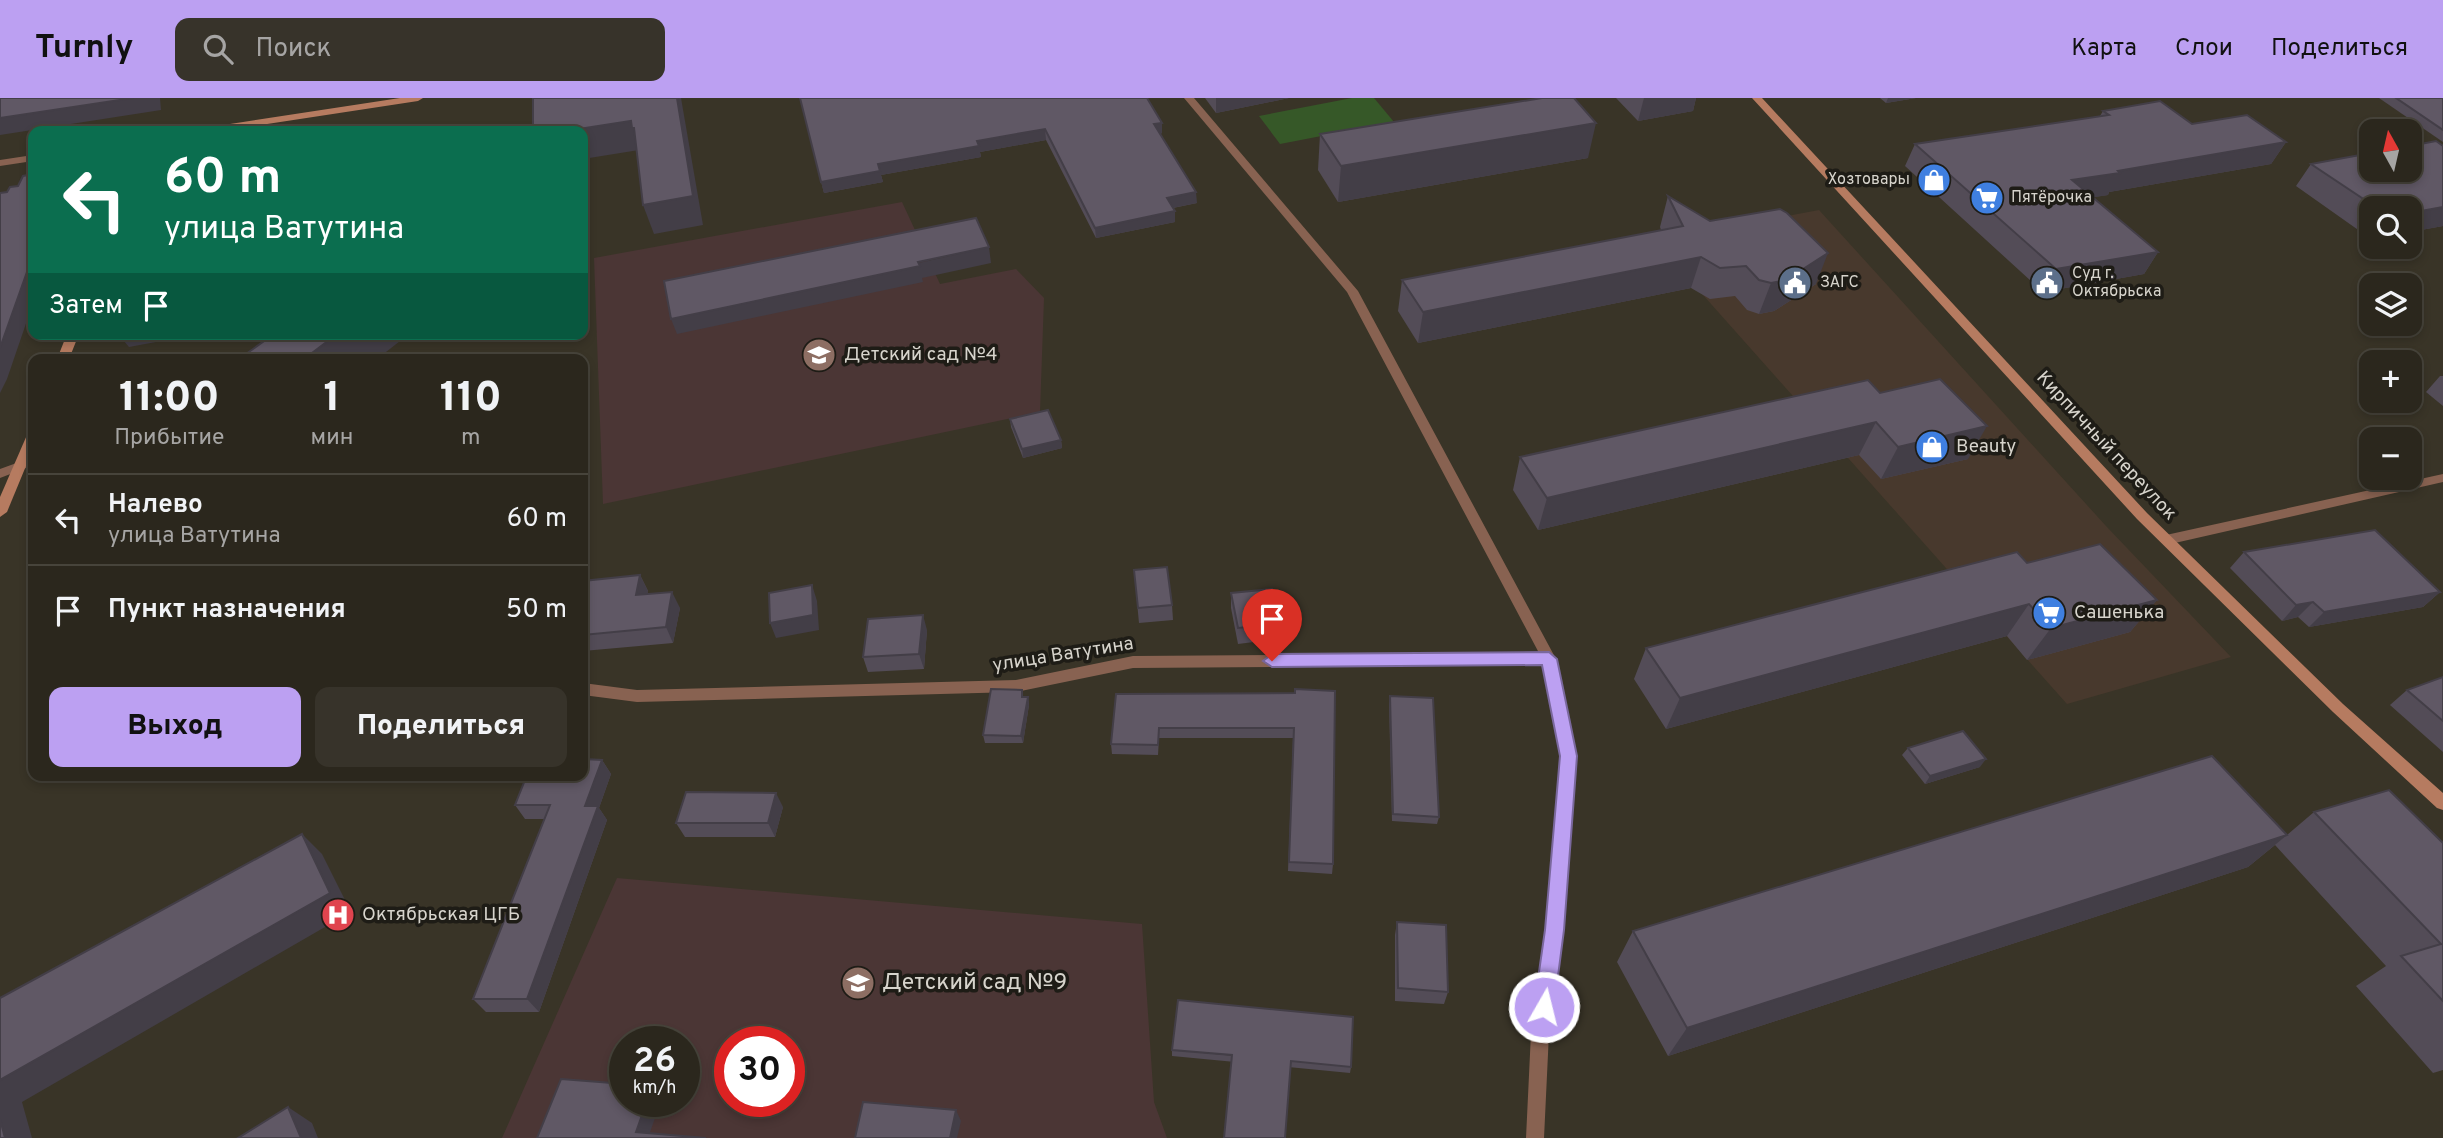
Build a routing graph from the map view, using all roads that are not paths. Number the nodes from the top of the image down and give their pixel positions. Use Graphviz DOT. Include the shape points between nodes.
graph roads {
  1 [pos="418,98"];
  2 [pos="1189,98"];
  3 [pos="1757,98"];
  4 [pos="236,126"];
  5 [pos="28,159"];
  6 [pos="0,163"];
  7 [pos="28,449"];
  8 [pos="22,465"];
  9 [pos="0,474"];
  10 [pos="2443,478"];
  11 [pos="0,512"];
  12 [pos="2166,540"];
  13 [pos="1549,659"];
  14 [pos="588,690"];
  15 [pos="2443,803"];
  16 [pos="1535,1138"];
  1 -- 4 [label="main road"];
  2 -- 13 [label="street" via="1352,291"];
  3 -- 12 [label="main road, Кирпичный переулок"];
  5 -- 6 [label="street"];
  7 -- 8 [label="main road"];
  8 -- 9 [label="street"];
  8 -- 11 [label="main road"];
  10 -- 12 [label="street"];
  12 -- 15 [label="main road, Кирпичный переулок"];
  13 -- 14 [label="street, улица Ватутина" via="1133,662 1016,686 636,696"];
  13 -- 16 [label="street" via="1569,756 1555,930 1540,1033"];
}
